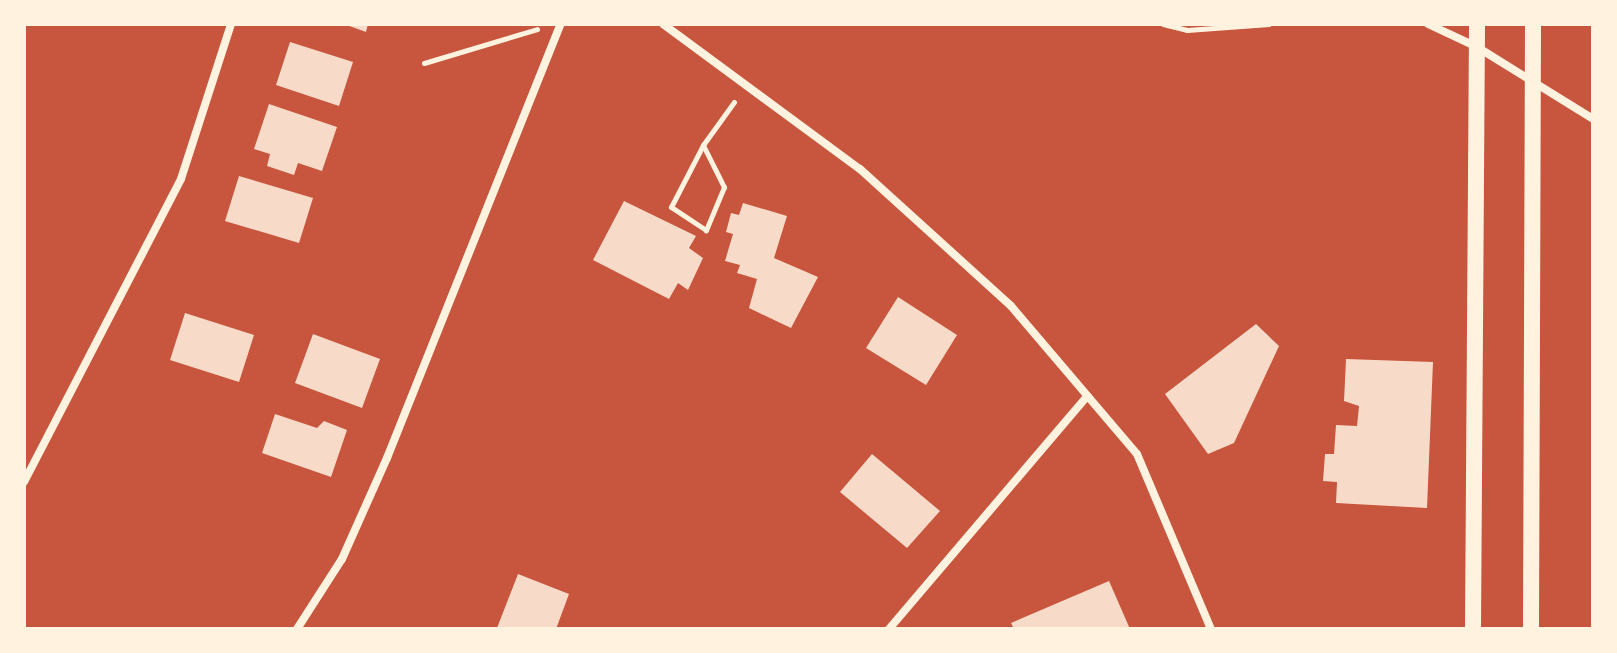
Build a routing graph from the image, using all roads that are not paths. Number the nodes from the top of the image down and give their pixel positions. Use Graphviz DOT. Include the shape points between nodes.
graph roads {
  1 [pos="231,24"];
  2 [pos="561,24"];
  3 [pos="663,24"];
  4 [pos="1428,24"];
  5 [pos="1477,24"];
  6 [pos="1533,24"];
  7 [pos="1477,47"];
  8 [pos="1533,83"];
  9 [pos="1593,119"];
  10 [pos="1087,396"];
  11 [pos="24,482"];
  12 [pos="297,629"];
  13 [pos="889,629"];
  14 [pos="1211,629"];
  15 [pos="1473,629"];
  16 [pos="1531,629"];
  1 -- 11 [label="street" via="181,179"];
  2 -- 12 [label="street" via="387,458 342,559"];
  3 -- 10 [label="street" via="860,169 1011,306"];
  4 -- 7 [label="street"];
  5 -- 7 [label="main road"];
  6 -- 8 [label="main road"];
  7 -- 8 [label="street"];
  7 -- 15 [label="main road"];
  8 -- 9 [label="street"];
  8 -- 16 [label="main road"];
  10 -- 13 [label="street"];
  10 -- 14 [label="street" via="1137,454"];
}
